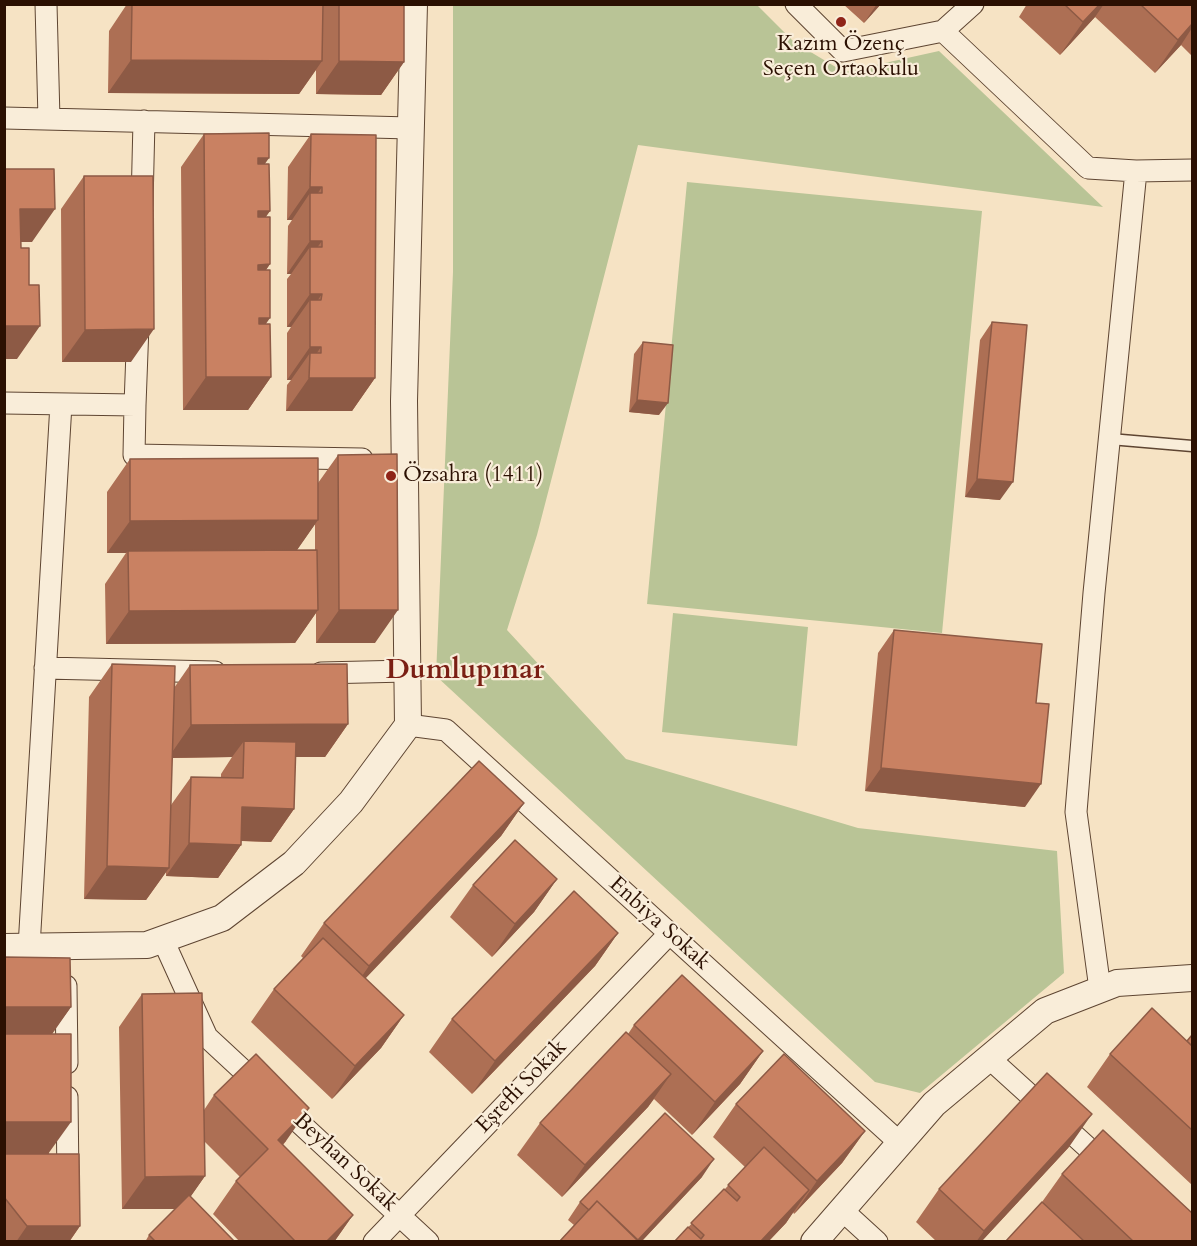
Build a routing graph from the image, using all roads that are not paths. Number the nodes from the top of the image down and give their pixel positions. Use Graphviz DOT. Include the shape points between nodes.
graph roads {
  1 [pos="46,4"];
  2 [pos="414,4"];
  3 [pos="796,4"];
  4 [pos="973,4"];
  5 [pos="943,31"];
  6 [pos="4,118"];
  7 [pos="49,119"];
  8 [pos="144,121"];
  9 [pos="411,128"];
  10 [pos="1192,170"];
  11 [pos="1136,171"];
  12 [pos="141,228"];
  13 [pos="139,299"];
  14 [pos="4,403"];
  15 [pos="61,404"];
  16 [pos="135,405"];
  17 [pos="1110,439"];
  18 [pos="1192,446"];
  19 [pos="405,459"];
  20 [pos="45,668"];
  21 [pos="407,671"];
  22 [pos="237,672"];
  23 [pos="297,673"];
  24 [pos="408,725"];
  25 [pos="670,933"];
  26 [pos="163,940"];
  27 [pos="17,947"];
  28 [pos="65,947"];
  29 [pos="1192,978"];
  30 [pos="1100,989"];
  31 [pos="989,1058"];
  32 [pos="900,1143"];
  33 [pos="1121,1178"];
  34 [pos="69,1206"];
  35 [pos="842,1210"];
  36 [pos="400,1214"];
  37 [pos="374,1242"];
  38 [pos="428,1242"];
  39 [pos="814,1242"];
  40 [pos="877,1242"];
  1 -- 7 [label="street"];
  2 -- 9 [label="street"];
  3 -- 5 [label="street" via="843,51"];
  4 -- 5 [label="street"];
  5 -- 11 [label="street" via="1088,168"];
  6 -- 7 [label="street"];
  7 -- 8 [label="street"];
  8 -- 9 [label="street"];
  8 -- 12 [label="street"];
  9 -- 19 [label="street"];
  10 -- 11 [label="street"];
  11 -- 17 [label="street"];
  13 -- 16 [label="street"];
  14 -- 15 [label="street"];
  15 -- 16 [label="street"];
  15 -- 20 [label="street"];
  16 -- 19 [label="street" via="134,454"];
  17 -- 18 [label="lane"];
  17 -- 30 [label="street" via="1076,812"];
  19 -- 21 [label="street"];
  20 -- 22 [label="street"];
  20 -- 27 [label="street"];
  21 -- 23 [label="street"];
  21 -- 24 [label="street"];
  24 -- 25 [label="street, Enbiya Sokak" via="446,730"];
  24 -- 26 [label="street" via="351,802 294,863 222,918"];
  25 -- 32 [label="street, Enbiya Sokak"];
  25 -- 36 [label="street, Eşrefli Sokak"];
  26 -- 28 [label="street" via="147,945"];
  26 -- 36 [label="street, Beyhan Sokak" via="207,1037"];
  27 -- 28 [label="street"];
  28 -- 34 [label="street"];
  29 -- 30 [label="street" via="1117,983"];
  30 -- 31 [label="street" via="1045,1011"];
  31 -- 32 [label="street" via="934,1104"];
  31 -- 33 [label="street"];
  32 -- 35 [label="street"];
  35 -- 39 [label="street"];
  35 -- 40 [label="street"];
  36 -- 37 [label="street, Eşrefli Sokak"];
  36 -- 38 [label="street, Beyhan Sokak"];
}
